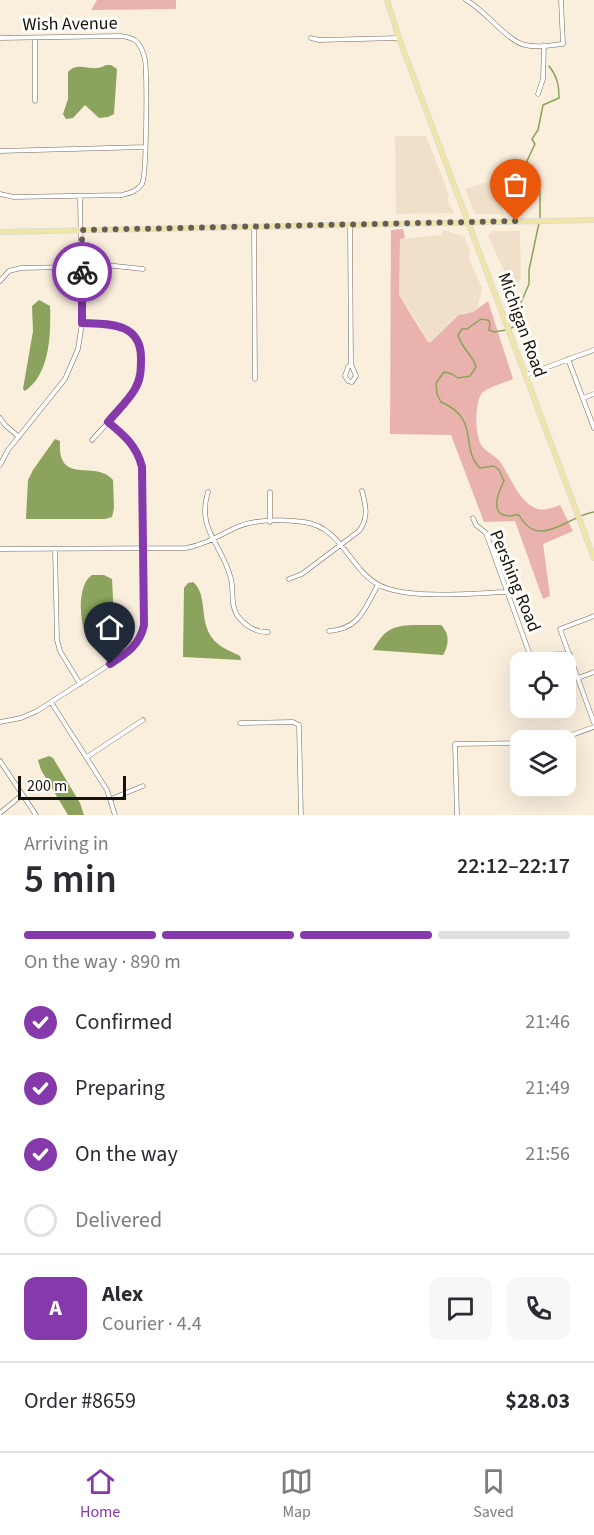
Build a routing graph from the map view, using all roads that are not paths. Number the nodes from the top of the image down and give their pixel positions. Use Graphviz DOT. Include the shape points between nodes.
graph roads {
  1 [pos="387,0"];
  2 [pos="466,0"];
  3 [pos="561,0"];
  4 [pos="0,38"];
  5 [pos="35,38"];
  6 [pos="311,38"];
  7 [pos="399,38"];
  8 [pos="544,45"];
  9 [pos="538,94"];
  10 [pos="35,101"];
  11 [pos="145,147"];
  12 [pos="0,151"];
  13 [pos="0,194"];
  14 [pos="80,196"];
  15 [pos="594,220"];
  16 [pos="469,222"];
  17 [pos="351,224"];
  18 [pos="254,226"];
  19 [pos="82,230"];
  20 [pos="0,232"];
  21 [pos="82,266"];
  22 [pos="143,269"];
  23 [pos="0,281"];
  24 [pos="82,323"];
  25 [pos="594,350"];
  26 [pos="568,359"];
  27 [pos="351,364"];
  28 [pos="526,375"];
  29 [pos="255,379"];
  30 [pos="594,394"];
  31 [pos="583,398"];
  32 [pos="0,418"];
  33 [pos="108,422"];
  34 [pos="594,428"];
  35 [pos="19,437"];
  36 [pos="92,440"];
  37 [pos="0,465"];
  38 [pos="362,491"];
  39 [pos="208,492"];
  40 [pos="270,492"];
  41 [pos="473,518"];
  42 [pos="270,522"];
  43 [pos="213,539"];
  44 [pos="341,544"];
  45 [pos="0,549"];
  46 [pos="55,549"];
  47 [pos="143,549"];
  48 [pos="594,558"];
  49 [pos="289,579"];
  50 [pos="378,585"];
  51 [pos="506,592"];
  52 [pos="594,616"];
  53 [pos="329,631"];
  54 [pos="268,632"];
  55 [pos="529,652"];
  56 [pos="569,652"];
  57 [pos="576,672"];
  58 [pos="594,672"];
  59 [pos="578,678"];
  60 [pos="80,684"];
  61 [pos="51,702"];
  62 [pos="143,720"];
  63 [pos="0,722"];
  64 [pos="240,723"];
  65 [pos="594,728"];
  66 [pos="576,734"];
  67 [pos="510,743"];
  68 [pos="87,757"];
  69 [pos="0,761"];
  70 [pos="143,786"];
  71 [pos="22,795"];
  72 [pos="111,799"];
  73 [pos="0,813"];
  74 [pos="36,815"];
  75 [pos="115,815"];
  76 [pos="301,815"];
  77 [pos="457,815"];
  1 -- 7 [label="main road, Michigan Road"];
  2 -- 8 [label="street" via="518,42"];
  3 -- 8 [label="street" via="563,44"];
  4 -- 5 [label="street, Wish Avenue"];
  5 -- 10 [label="street"];
  5 -- 11 [label="street, Wish Avenue" via="121,36 139,44 145,59"];
  6 -- 7 [label="street"];
  7 -- 16 [label="main road, Michigan Road"];
  8 -- 9 [label="street" via="543,80"];
  11 -- 12 [label="street"];
  11 -- 14 [label="street" via="145,174 139,187 122,195"];
  13 -- 14 [label="street"];
  14 -- 19 [label="street"];
  15 -- 16 [label="main road"];
  16 -- 17 [label="main road"];
  16 -- 28 [label="main road, Michigan Road"];
  17 -- 18 [label="main road"];
  17 -- 27 [label="street"];
  18 -- 19 [label="main road"];
  18 -- 29 [label="street"];
  19 -- 20 [label="main road"];
  19 -- 21 [label="street"];
  21 -- 22 [label="street"];
  21 -- 23 [label="street" via="21,267"];
  21 -- 24 [label="street"];
  24 -- 33 [label="street" via="121,327 134,335 141,347 137,385"];
  24 -- 35 [label="street" via="78,349 65,380"];
  25 -- 26 [label="street"];
  26 -- 28 [label="street"];
  26 -- 31 [label="street"];
  28 -- 48 [label="main road, Michigan Road"];
  30 -- 31 [label="street"];
  31 -- 34 [label="street"];
  32 -- 35 [label="street"];
  33 -- 36 [label="street"];
  33 -- 47 [label="street" via="130,442 141,462"];
  35 -- 37 [label="street"];
  38 -- 44 [label="street" via="367,509 365,521 359,531"];
  39 -- 43 [label="street" via="204,516"];
  40 -- 42 [label="street"];
  41 -- 51 [label="street, Pershing Road" via="486,533"];
  42 -- 43 [label="street" via="246,524"];
  42 -- 44 [label="street" via="310,523"];
  43 -- 47 [label="street" via="186,548"];
  43 -- 54 [label="street" via="230,575 236,613 247,625"];
  44 -- 49 [label="street" via="302,574"];
  44 -- 50 [label="street" via="359,569"];
  45 -- 46 [label="street"];
  46 -- 47 [label="street"];
  46 -- 60 [label="street" via="57,641"];
  47 -- 60 [label="street" via="141,636 129,652"];
  50 -- 51 [label="street" via="413,594"];
  50 -- 53 [label="street" via="354,624"];
  51 -- 55 [label="street, Pershing Road"];
  52 -- 56 [label="street" via="560,629"];
  57 -- 59 [label="street"];
  58 -- 59 [label="street"];
  59 -- 65 [label="street"];
  60 -- 61 [label="street"];
  61 -- 63 [label="street" via="24,717"];
  61 -- 68 [label="street"];
  62 -- 68 [label="street"];
  64 -- 76 [label="street" via="298,725"];
  65 -- 66 [label="street"];
  67 -- 77 [label="street" via="455,744"];
  68 -- 72 [label="street"];
  69 -- 71 [label="street"];
  70 -- 72 [label="street"];
  71 -- 73 [label="street"];
  71 -- 74 [label="street"];
  72 -- 75 [label="street"];
}
